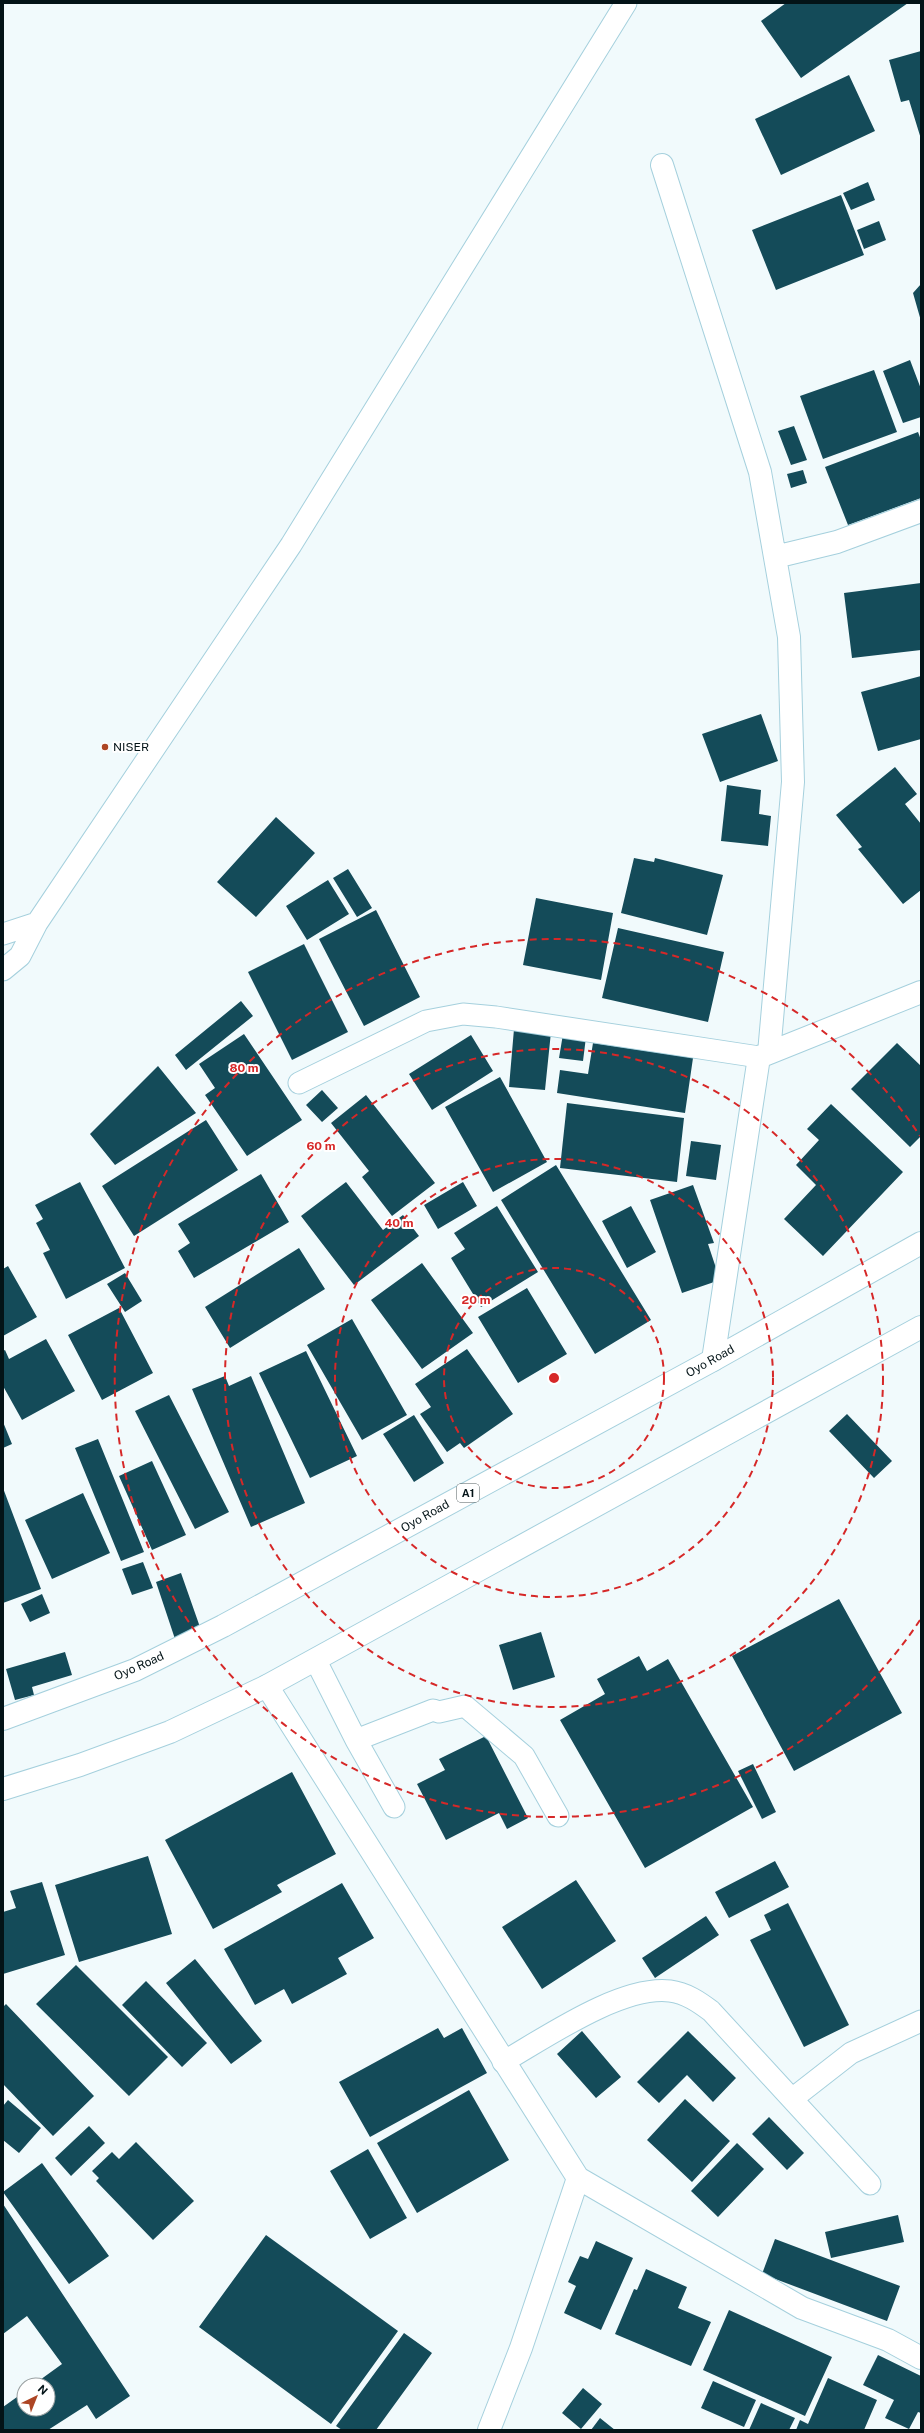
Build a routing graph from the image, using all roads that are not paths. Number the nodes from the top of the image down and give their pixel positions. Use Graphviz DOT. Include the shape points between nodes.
graph roads {
  1 [pos="626,3"];
  2 [pos="662,165"];
  3 [pos="921,511"];
  4 [pos="775,557"];
  5 [pos="37,923"];
  6 [pos="3,934"];
  7 [pos="3,970"];
  8 [pos="921,992"];
  9 [pos="764,1055"];
  10 [pos="299,1083"];
  11 [pos="921,1243"];
  12 [pos="921,1328"];
  13 [pos="713,1360"];
  14 [pos="316,1661"];
  15 [pos="267,1686"];
  16 [pos="3,1719"];
  17 [pos="356,1740"];
  18 [pos="3,1788"];
  19 [pos="394,1807"];
  20 [pos="558,1816"];
  21 [pos="921,2021"];
  22 [pos="503,2062"];
  23 [pos="792,2099"];
  24 [pos="578,2178"];
  25 [pos="870,2184"];
  26 [pos="921,2358"];
  27 [pos="489,2430"];
  1 -- 5 [label="lane" via="292,545"];
  2 -- 4 [label="main road" via="760,472"];
  3 -- 4 [label="main road" via="837,542"];
  4 -- 9 [label="main road" via="789,637 793,782"];
  5 -- 6 [label="lane"];
  5 -- 7 [label="lane" via="20,956"];
  8 -- 9 [label="main road"];
  9 -- 10 [label="lane" via="463,1014 426,1021"];
  9 -- 13 [label="main road"];
  11 -- 13 [label="main road, Oyo Road / A1"];
  12 -- 14 [label="main road"];
  13 -- 16 [label="main road, Oyo Road / A1" via="223,1626 135,1670"];
  14 -- 15 [label="main road"];
  14 -- 17 [label="lane"];
  15 -- 18 [label="main road" via="170,1732 80,1765"];
  15 -- 22 [label="main road"];
  17 -- 19 [label="lane"];
  17 -- 20 [label="lane" via="433,1710 439,1712 466,1706 524,1756"];
  21 -- 23 [label="lane" via="851,2053"];
  22 -- 23 [label="lane" via="585,2015 627,1997 653,1991 672,1991 694,1998 711,2011"];
  22 -- 24 [label="main road"];
  23 -- 25 [label="lane"];
  24 -- 26 [label="main road" via="802,2308 888,2340"];
  24 -- 27 [label="main road" via="521,2348"];
}
